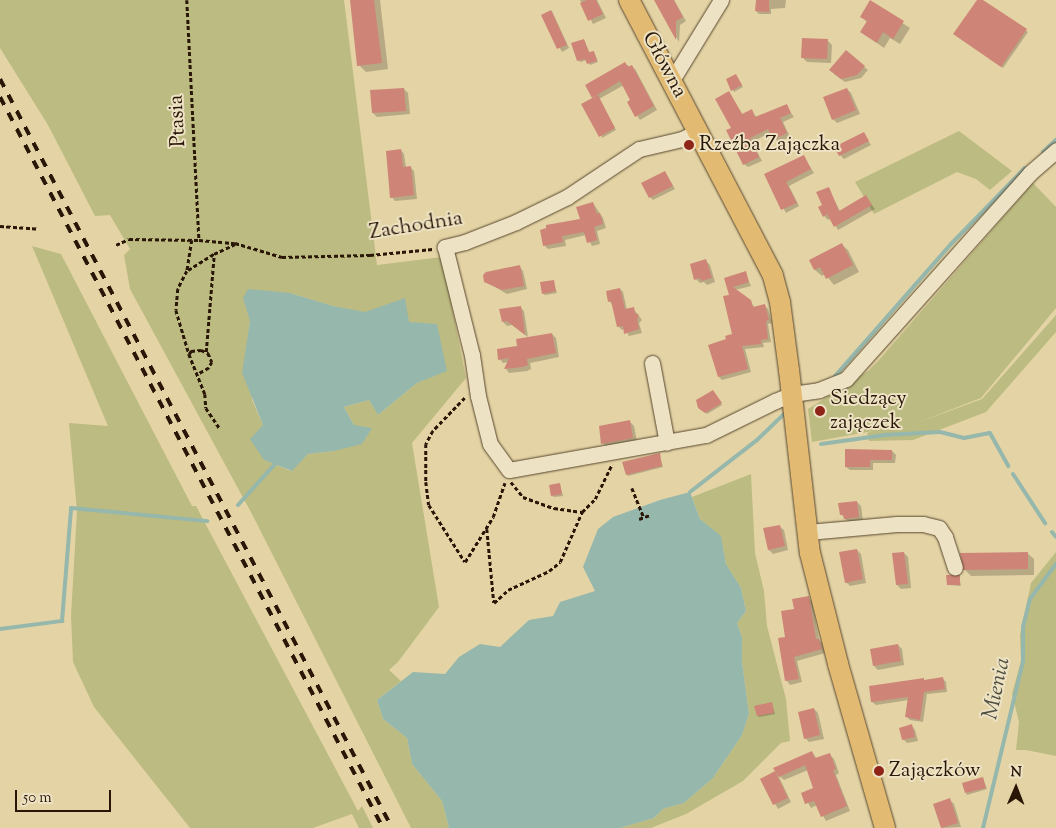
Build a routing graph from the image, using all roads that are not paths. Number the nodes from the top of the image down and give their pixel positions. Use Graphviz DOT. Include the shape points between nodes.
graph roads {
  1 [pos="629,0"];
  2 [pos="721,0"];
  3 [pos="672,80"];
  4 [pos="698,131"];
  5 [pos="1056,150"];
  6 [pos="652,363"];
  7 [pos="792,394"];
  8 [pos="667,443"];
  9 [pos="808,532"];
  10 [pos="955,567"];
  11 [pos="885,828"];
  1 -- 3 [label="main road, Główna"];
  2 -- 3 [label="street"];
  3 -- 4 [label="main road, Główna"];
  4 -- 7 [label="main road, Główna" via="773,276 780,302"];
  4 -- 8 [label="street, Zachodnia" via="682,139 639,149 567,197 516,222 445,247 490,444 509,470"];
  5 -- 7 [label="street" via="1030,173 846,379 819,390"];
  6 -- 8 [label="street"];
  7 -- 8 [label="street" via="706,435"];
  7 -- 9 [label="main road, Główna"];
  9 -- 10 [label="street" via="923,524 939,528 946,537"];
  9 -- 11 [label="main road, Główna" via="810,553 836,656"];
}
